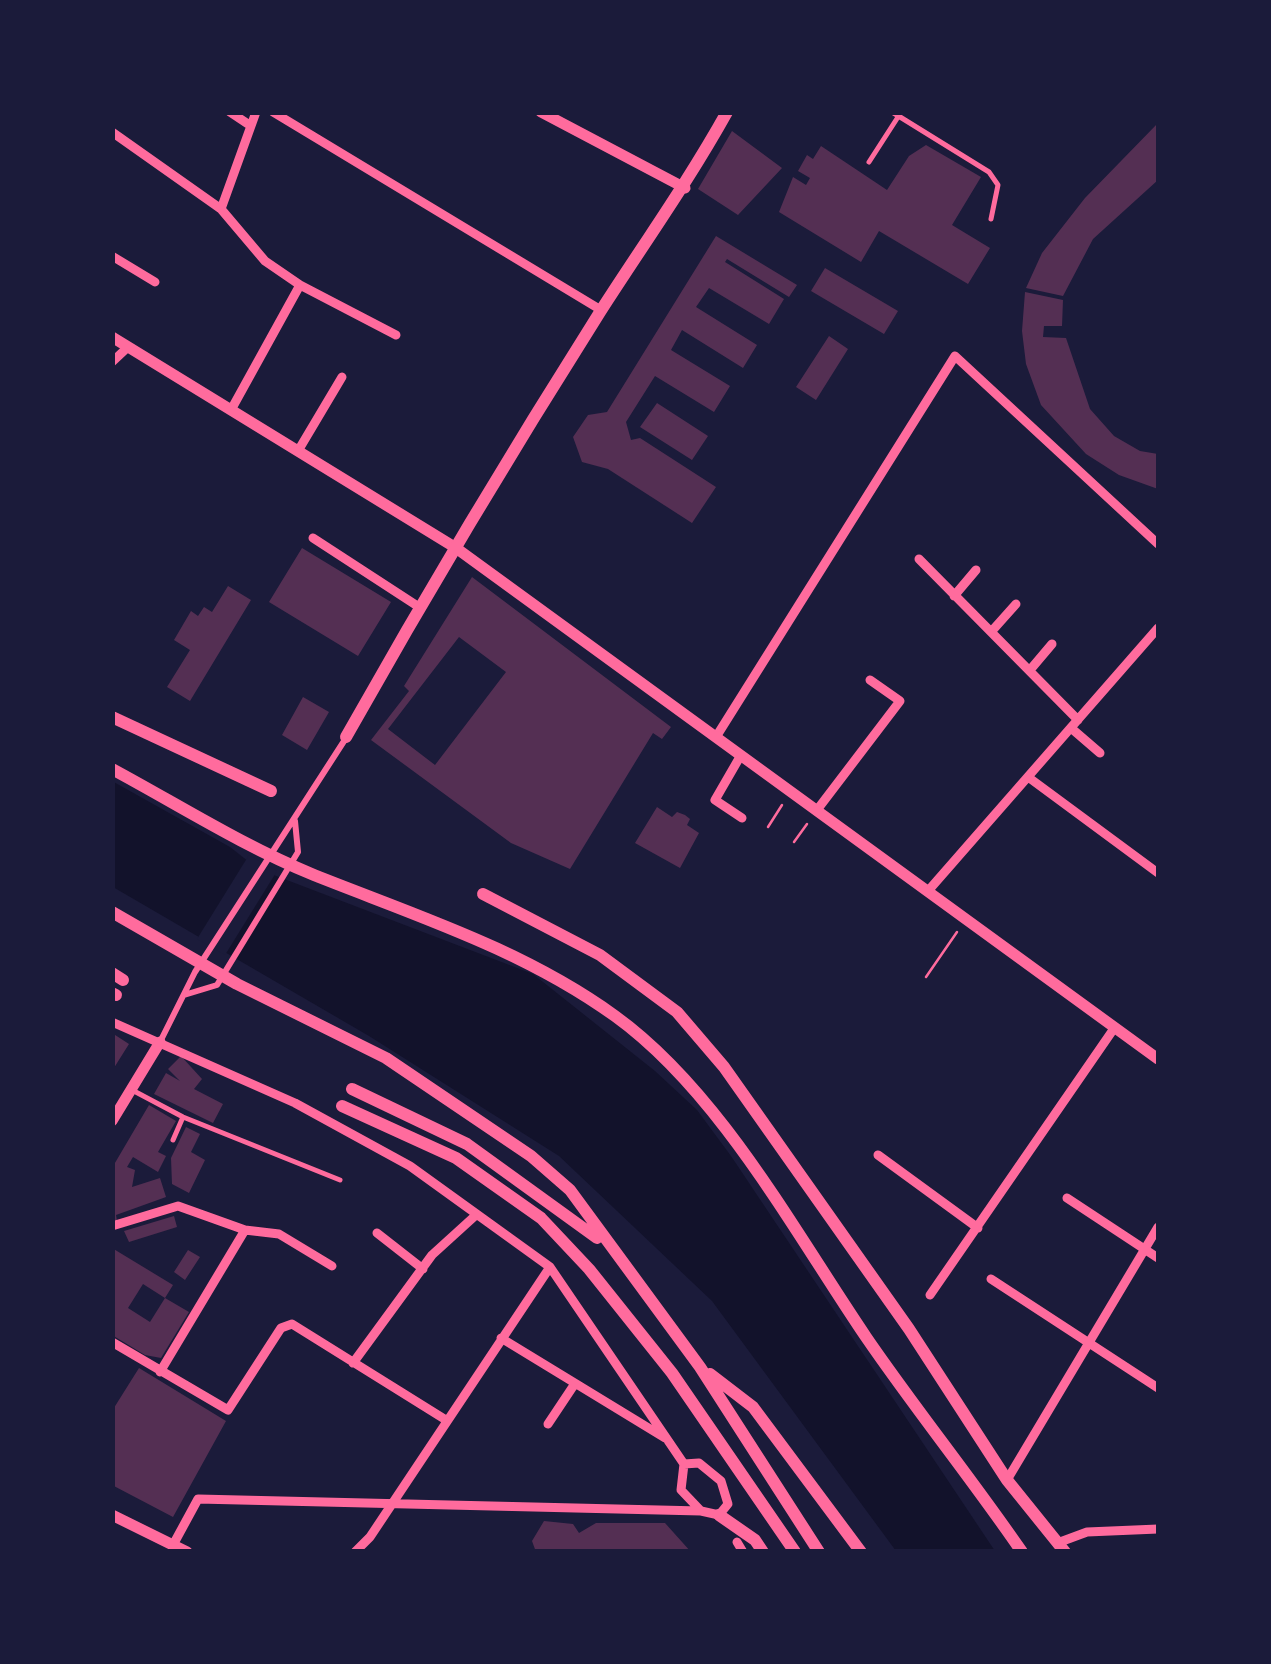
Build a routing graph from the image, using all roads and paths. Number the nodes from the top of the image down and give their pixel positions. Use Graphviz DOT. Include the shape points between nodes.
graph roads {
  1 [pos="230,112"];
  2 [pos="256,112"];
  3 [pos="273,112"];
  4 [pos="541,112"];
  5 [pos="727,112"];
  6 [pos="895,114"];
  7 [pos="251,126"];
  8 [pos="112,132"];
  9 [pos="869,162"];
  10 [pos="685,188"];
  11 [pos="221,208"];
  12 [pos="991,219"];
  13 [pos="112,256"];
  14 [pos="154,282"];
  15 [pos="300,285"];
  16 [pos="602,310"];
  17 [pos="396,336"];
  18 [pos="112,337"];
  19 [pos="128,347"];
  20 [pos="112,362"];
  21 [pos="342,377"];
  22 [pos="231,410"];
  23 [pos="298,450"];
  24 [pos="313,538"];
  25 [pos="1158,544"];
  26 [pos="456,548"];
  27 [pos="920,560"];
  28 [pos="976,570"];
  29 [pos="954,596"];
  30 [pos="1016,604"];
  31 [pos="419,607"];
  32 [pos="1158,628"];
  33 [pos="991,632"];
  34 [pos="1052,644"];
  35 [pos="1030,670"];
  36 [pos="870,680"];
  37 [pos="112,718"];
  38 [pos="1074,724"];
  39 [pos="346,737"];
  40 [pos="716,737"];
  41 [pos="1100,752"];
  42 [pos="741,755"];
  43 [pos="112,768"];
  44 [pos="1028,778"];
  45 [pos="791,791"];
  46 [pos="272,792"];
  47 [pos="816,810"];
  48 [pos="742,818"];
  49 [pos="294,820"];
  50 [pos="768,827"];
  51 [pos="794,842"];
  52 [pos="1158,873"];
  53 [pos="928,891"];
  54 [pos="483,894"];
  55 [pos="112,912"];
  56 [pos="966,918"];
  57 [pos="926,977"];
  58 [pos="184,995"];
  59 [pos="112,1022"];
  60 [pos="1115,1027"];
  61 [pos="160,1042"];
  62 [pos="1158,1059"];
  63 [pos="131,1089"];
  64 [pos="352,1090"];
  65 [pos="342,1106"];
  66 [pos="183,1117"];
  67 [pos="112,1120"];
  68 [pos="172,1140"];
  69 [pos="878,1154"];
  70 [pos="340,1180"];
  71 [pos="1067,1198"];
  72 [pos="476,1215"];
  73 [pos="112,1226"];
  74 [pos="978,1228"];
  75 [pos="1158,1228"];
  76 [pos="246,1230"];
  77 [pos="377,1233"];
  78 [pos="608,1245"];
  79 [pos="1145,1249"];
  80 [pos="1158,1258"];
  81 [pos="332,1266"];
  82 [pos="550,1267"];
  83 [pos="423,1270"];
  84 [pos="991,1279"];
  85 [pos="930,1296"];
  86 [pos="502,1338"];
  87 [pos="112,1342"];
  88 [pos="1088,1343"];
  89 [pos="353,1363"];
  90 [pos="700,1367"];
  91 [pos="160,1372"];
  92 [pos="574,1385"];
  93 [pos="1158,1388"];
  94 [pos="446,1420"];
  95 [pos="548,1424"];
  96 [pos="667,1439"];
  97 [pos="684,1464"];
  98 [pos="1007,1480"];
  99 [pos="391,1504"];
  100 [pos="701,1511"];
  101 [pos="112,1515"];
  102 [pos="719,1516"];
  103 [pos="1158,1529"];
  104 [pos="173,1545"];
  105 [pos="1063,1547"];
  106 [pos="187,1552"];
  107 [pos="354,1552"];
  108 [pos="764,1552"];
  109 [pos="795,1552"];
  110 [pos="819,1552"];
  111 [pos="861,1552"];
  112 [pos="1022,1552"];
  1 -- 7 [label="street"];
  2 -- 7 [label="street"];
  3 -- 16 [label="street"];
  4 -- 10 [label="street"];
  5 -- 10 [label="main road"];
  6 -- 9 [label="lane"];
  6 -- 12 [label="lane" via="989,172 998,185"];
  7 -- 11 [label="street"];
  8 -- 11 [label="street"];
  10 -- 16 [label="main road"];
  11 -- 15 [label="street" via="265,260"];
  13 -- 14 [label="street"];
  15 -- 17 [label="street"];
  15 -- 22 [label="street"];
  16 -- 26 [label="main road"];
  18 -- 19 [label="street"];
  19 -- 20 [label="street"];
  19 -- 22 [label="street"];
  21 -- 23 [label="street"];
  22 -- 23 [label="street"];
  23 -- 26 [label="street"];
  24 -- 31 [label="street"];
  25 -- 40 [label="street" via="955,356"];
  26 -- 31 [label="main road"];
  26 -- 40 [label="street"];
  27 -- 29 [label="street"];
  28 -- 29 [label="street"];
  29 -- 33 [label="street"];
  30 -- 33 [label="street"];
  31 -- 39 [label="main road"];
  32 -- 38 [label="street"];
  33 -- 35 [label="street"];
  34 -- 35 [label="street"];
  35 -- 38 [label="street"];
  36 -- 47 [label="street" via="900,701"];
  37 -- 46 [label="main road"];
  38 -- 41 [label="street"];
  38 -- 44 [label="street"];
  39 -- 49 [label="street"];
  40 -- 42 [label="street"];
  42 -- 45 [label="street"];
  42 -- 48 [label="street" via="715,800"];
  43 -- 112 [label="main road" via="311,874 530,964 668,1060 718,1119"];
  44 -- 52 [label="street"];
  44 -- 53 [label="street"];
  45 -- 47 [label="street"];
  45 -- 50 [label="path"];
  47 -- 51 [label="path"];
  47 -- 53 [label="street"];
  49 -- 58 [label="street"];
  49 -- 58 [label="street" via="298,852 217,985"];
  53 -- 56 [label="street"];
  54 -- 98 [label="main road" via="600,954 677,1012 899,1314"];
  55 -- 78 [label="main road" via="386,1058 465,1110 570,1190"];
  56 -- 57 [label="path"];
  56 -- 60 [label="street"];
  58 -- 61 [label="street"];
  59 -- 61 [label="street"];
  60 -- 62 [label="street"];
  60 -- 74 [label="street"];
  61 -- 63 [label="street"];
  61 -- 72 [label="street" via="295,1102 410,1166"];
  63 -- 66 [label="lane"];
  63 -- 67 [label="street"];
  64 -- 78 [label="main road" via="467,1144"];
  65 -- 109 [label="main road" via="456,1158 541,1218 590,1268 672,1373"];
  66 -- 68 [label="lane"];
  66 -- 70 [label="lane"];
  69 -- 74 [label="street"];
  71 -- 79 [label="street"];
  72 -- 82 [label="street"];
  72 -- 83 [label="street"];
  73 -- 76 [label="street" via="178,1206"];
  74 -- 85 [label="street"];
  75 -- 79 [label="street"];
  76 -- 81 [label="street" via="280,1234"];
  76 -- 91 [label="street"];
  77 -- 83 [label="street"];
  78 -- 90 [label="main road"];
  79 -- 80 [label="street"];
  79 -- 88 [label="street"];
  82 -- 86 [label="street"];
  82 -- 96 [label="street"];
  83 -- 89 [label="street"];
  84 -- 88 [label="street"];
  86 -- 92 [label="street"];
  86 -- 94 [label="street"];
  87 -- 91 [label="street"];
  88 -- 93 [label="street"];
  88 -- 98 [label="street"];
  89 -- 91 [label="street" via="292,1324 281,1328 228,1410"];
  89 -- 94 [label="street"];
  90 -- 110 [label="main road"];
  90 -- 111 [label="main road" via="753,1407"];
  92 -- 95 [label="street"];
  92 -- 96 [label="street"];
  94 -- 99 [label="street"];
  96 -- 97 [label="street"];
  97 -- 100 [label="street" via="681,1490"];
  97 -- 102 [label="street" via="699,1463 721,1481 728,1504"];
  98 -- 105 [label="main road"];
  99 -- 100 [label="street"];
  99 -- 104 [label="street" via="198,1499"];
  99 -- 107 [label="street"];
  100 -- 102 [label="street"];
  101 -- 104 [label="street"];
  102 -- 108 [label="main road"];
  103 -- 105 [label="street" via="1087,1532"];
  104 -- 106 [label="street"];
}
